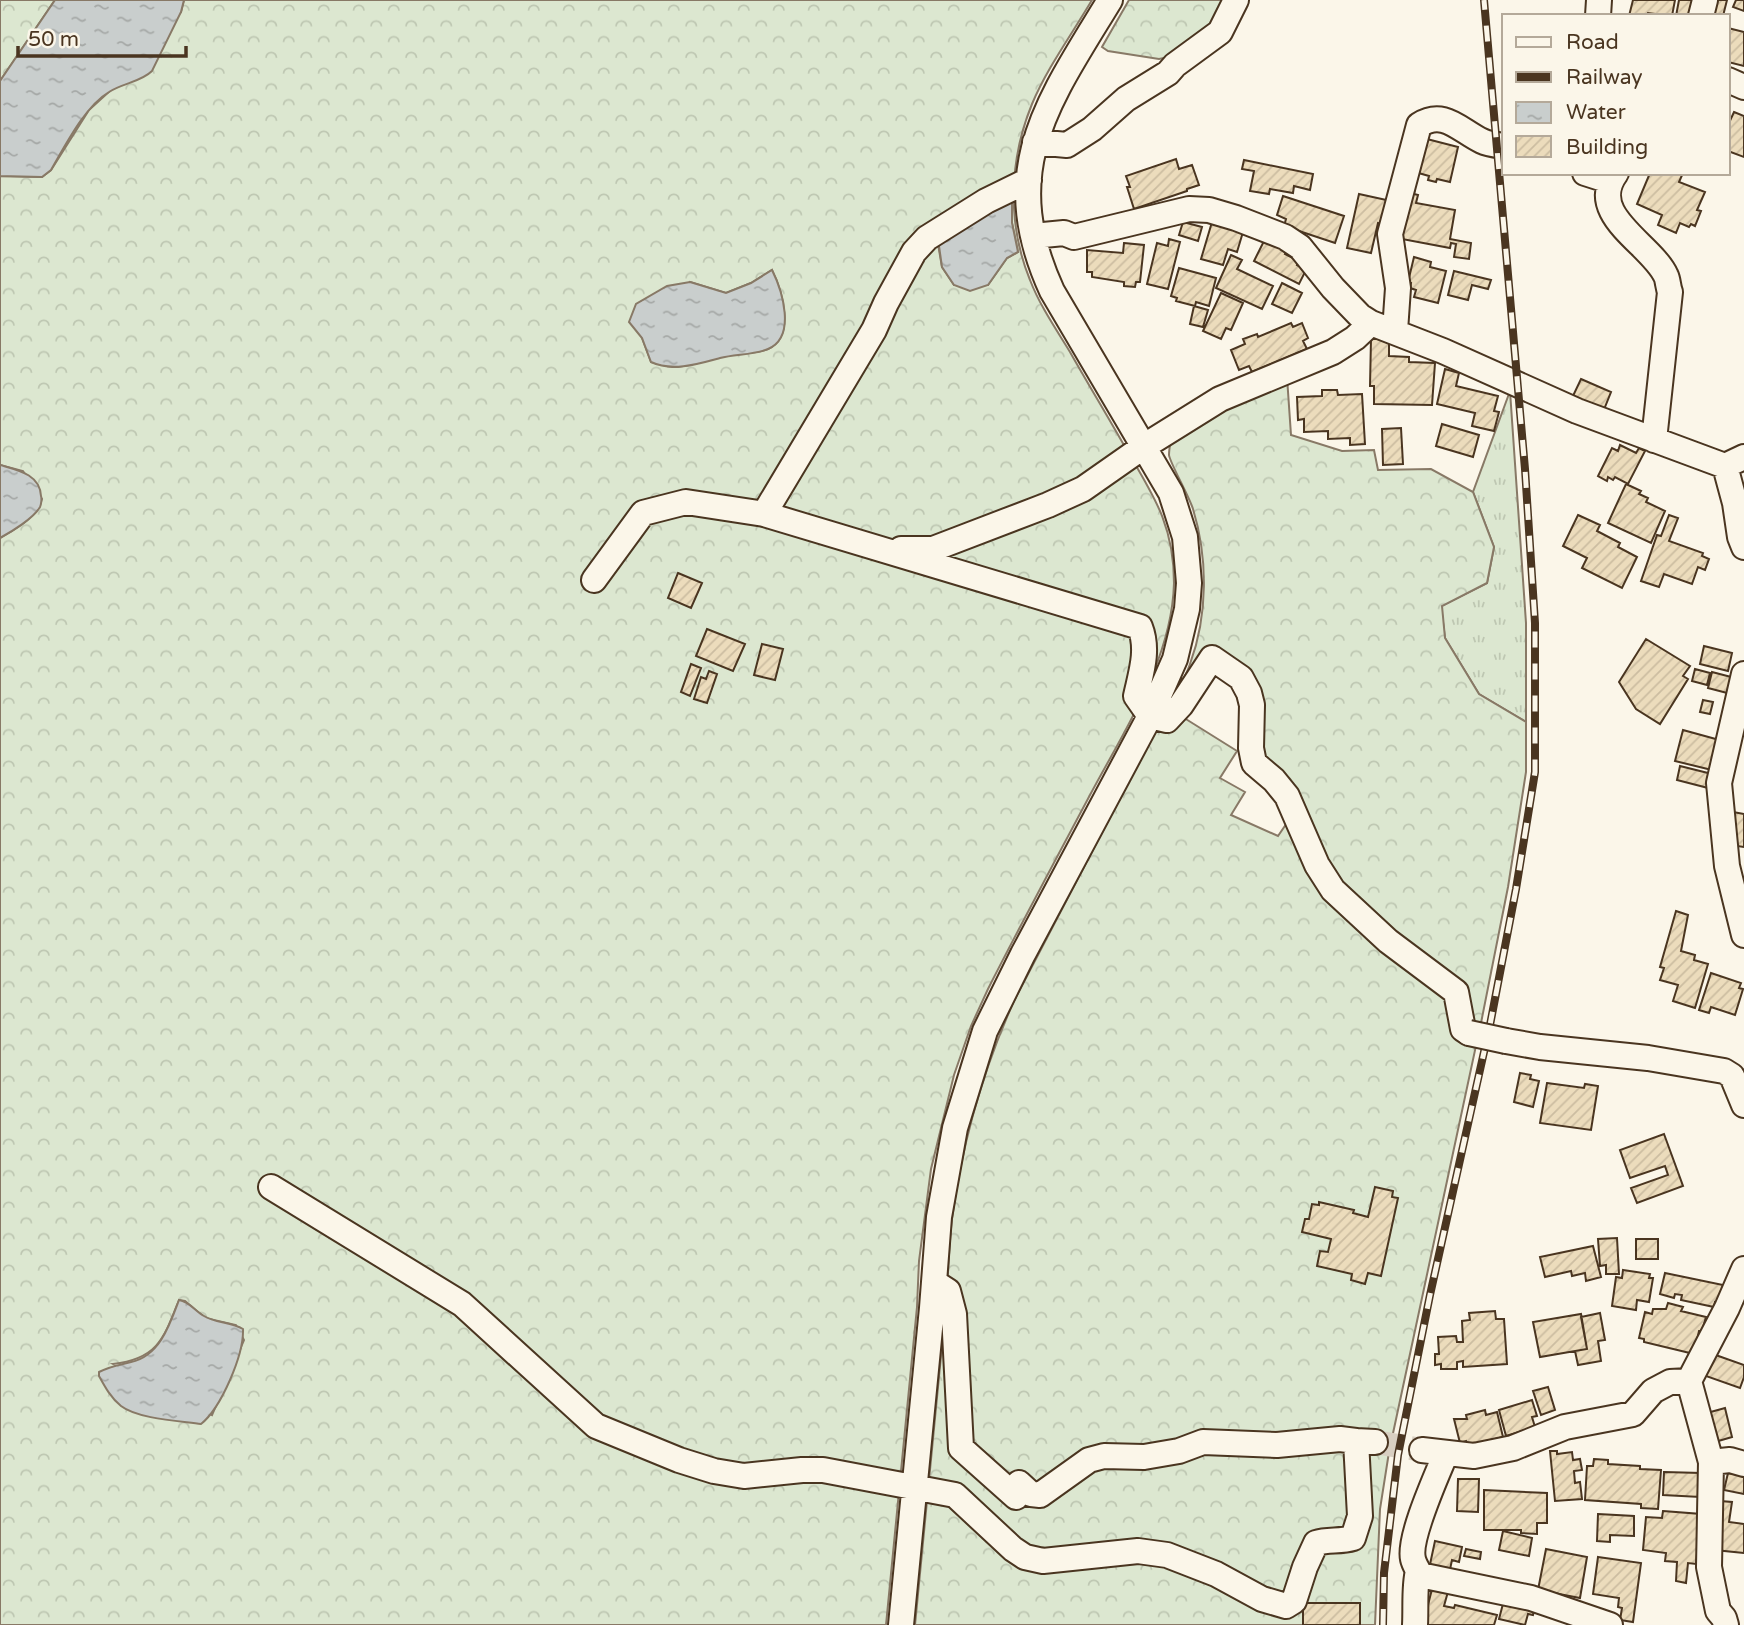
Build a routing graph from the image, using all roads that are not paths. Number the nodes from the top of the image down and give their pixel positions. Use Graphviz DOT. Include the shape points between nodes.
graph roads {
  1 [pos="1110,0"];
  2 [pos="1236,0"];
  3 [pos="1035,142"];
  4 [pos="1502,146"];
  5 [pos="1613,177"];
  6 [pos="1029,180"];
  7 [pos="1033,236"];
  8 [pos="1371,323"];
  9 [pos="1395,331"];
  10 [pos="1654,440"];
  11 [pos="1143,447"];
  12 [pos="1734,461"];
  13 [pos="764,514"];
  14 [pos="1744,547"];
  15 [pos="881,550"];
  16 [pos="594,580"];
  17 [pos="1744,674"];
  18 [pos="1150,716"];
  19 [pos="1737,730"];
  20 [pos="1737,877"];
  21 [pos="1744,935"];
  22 [pos="1738,1068"];
  23 [pos="1744,1105"];
  24 [pos="271,1187"];
  25 [pos="1744,1269"];
  26 [pos="934,1282"];
  27 [pos="1736,1313"];
  28 [pos="1689,1381"];
  29 [pos="1711,1462"];
  30 [pos="1744,1464"];
  31 [pos="913,1488"];
  32 [pos="1418,1571"];
  33 [pos="1729,1622"];
  34 [pos="901,1625"];
  35 [pos="1415,1625"];
  36 [pos="1610,1625"];
  1 -- 3 [label="street" via="1055,92"];
  2 -- 3 [label="street" via="1220,32 1092,129 1067,145"];
  3 -- 6 [label="street"];
  4 -- 9 [label="street" via="1483,142 1448,121 1429,119 1419,125 1390,233 1398,288"];
  5 -- 10 [label="street" via="1609,207 1665,274 1670,292"];
  6 -- 7 [label="street"];
  6 -- 13 [label="street" via="927,238 915,252"];
  7 -- 8 [label="street" via="1064,233 1074,237 1189,209 1209,210 1285,237 1300,247 1332,288"];
  7 -- 11 [label="street" via="1052,291"];
  8 -- 9 [label="street"];
  8 -- 11 [label="street" via="1333,352 1220,399"];
  9 -- 10 [label="street"];
  10 -- 12 [label="street"];
  11 -- 15 [label="street" via="1083,489 1048,505 933,548"];
  11 -- 18 [label="street" via="1179,515 1189,583 1175,659"];
  12 -- 14 [label="street" via="1735,503"];
  13 -- 15 [label="street"];
  13 -- 16 [label="street" via="686,502 643,513"];
  15 -- 18 [label="street" via="1140,627 1145,649 1136,696"];
  17 -- 19 [label="street"];
  18 -- 22 [label="street, bridge" via="1167,720 1212,658 1241,678 1252,705 1254,763 1287,796 1317,865 1347,905 1456,992 1463,1029 1540,1047 1724,1071"];
  18 -- 26 [label="street" via="985,1031 948,1161"];
  19 -- 20 [label="street" via="1718,783"];
  20 -- 21 [label="street"];
  22 -- 23 [label="street"];
  24 -- 31 [label="street" via="462,1304 596,1426 714,1471 744,1476 823,1470"];
  25 -- 27 [label="street"];
  26 -- 31 [label="street"];
  26 -- 31 [label="street" via="948,1291 954,1314 961,1448 1016,1497 1019,1483 1031,1494 1040,1495 1089,1460 1104,1456 1144,1457 1203,1442 1277,1445 1340,1439 1366,1442 1360,1516 1353,1538 1316,1543 1294,1601 1286,1606 1167,1555 1138,1551 1043,1561 1025,1557 955,1494"];
  27 -- 28 [label="street"];
  28 -- 29 [label="street"];
  28 -- 32 [label="street" via="1670,1382 1653,1391 1633,1414 1565,1427 1513,1448 1474,1455 1434,1452 1427,1501 1412,1546"];
  29 -- 30 [label="street"];
  29 -- 33 [label="street" via="1709,1567 1718,1611"];
  31 -- 34 [label="street"];
  32 -- 35 [label="street"];
  32 -- 36 [label="street" via="1531,1598"];
}
